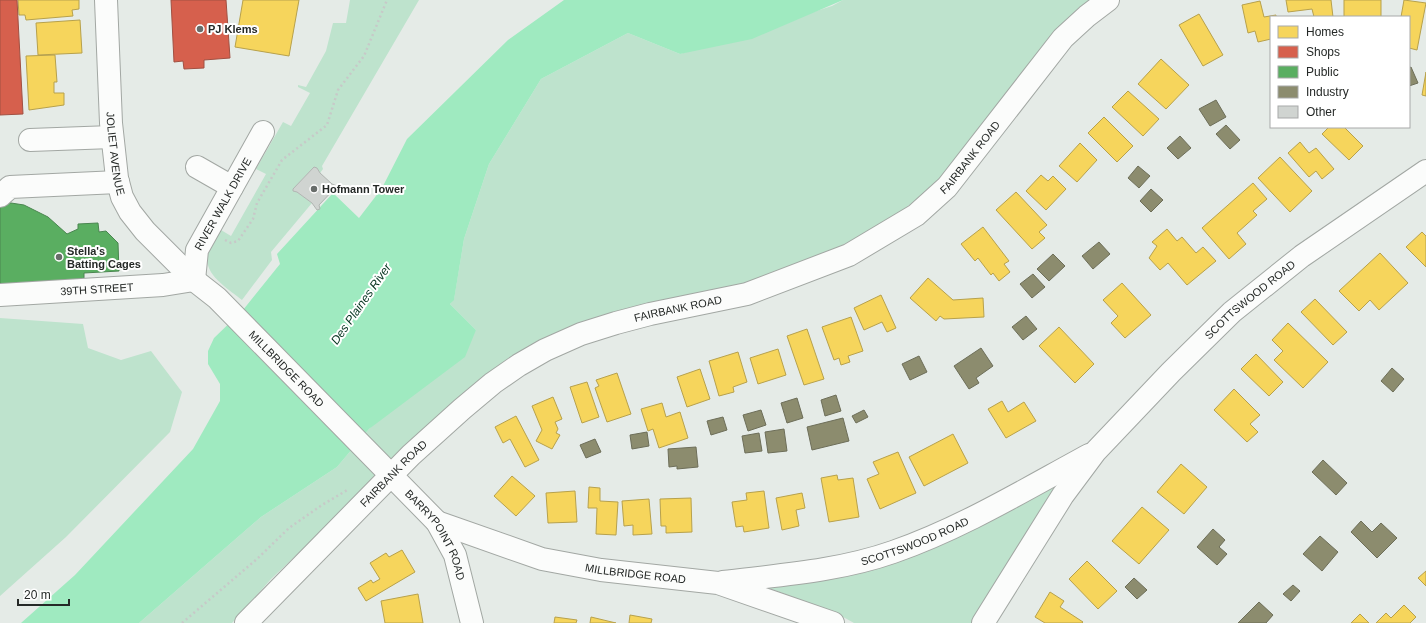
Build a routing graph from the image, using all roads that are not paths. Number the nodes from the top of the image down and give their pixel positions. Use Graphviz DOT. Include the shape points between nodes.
graph roads {
  1 [pos="106,0"];
  2 [pos="1108,0"];
  3 [pos="263,132"];
  4 [pos="112,137"];
  5 [pos="30,140"];
  6 [pos="197,167"];
  7 [pos="1426,171"];
  8 [pos="118,182"];
  9 [pos="232,187"];
  10 [pos="0,196"];
  11 [pos="194,280"];
  12 [pos="0,295"];
  13 [pos="1095,452"];
  14 [pos="377,460"];
  15 [pos="392,475"];
  16 [pos="437,522"];
  17 [pos="718,583"];
  18 [pos="246,623"];
  19 [pos="472,623"];
  20 [pos="833,623"];
  21 [pos="983,623"];
  1 -- 4 [label="street, JOLIET AVENUE"];
  2 -- 15 [label="street, FAIRBANK ROAD" via="1063,38 948,187 916,215 849,255 747,294 616,323 581,334 545,350 493,383"];
  3 -- 9 [label="street, RIVER WALK DRIVE"];
  4 -- 5 [label="street"];
  4 -- 8 [label="street, JOLIET AVENUE"];
  6 -- 9 [label="street"];
  7 -- 13 [label="street, SCOTTSWOOD ROAD" via="1302,256 1232,312"];
  8 -- 10 [label="street" via="10,187"];
  8 -- 11 [label="street, JOLIET AVENUE" via="122,197 144,231"];
  9 -- 11 [label="street, RIVER WALK DRIVE" via="197,250"];
  11 -- 12 [label="street, 39TH STREET" via="163,285"];
  11 -- 14 [label="street, MILLBRIDGE ROAD" via="217,298"];
  13 -- 17 [label="street, SCOTTSWOOD ROAD" via="985,511 925,540 892,552 812,571"];
  13 -- 21 [label="street, SCOTTSWOOD ROAD" via="1063,495"];
  14 -- 15 [label="street, BARRYPOINT ROAD"];
  15 -- 16 [label="street, BARRYPOINT ROAD"];
  15 -- 18 [label="street, FAIRBANK ROAD"];
  16 -- 17 [label="street, MILLBRIDGE ROAD" via="542,559 601,570"];
  16 -- 19 [label="street, BARRYPOINT ROAD" via="455,555"];
  17 -- 20 [label="street, MILLBRIDGE ROAD"];
}
